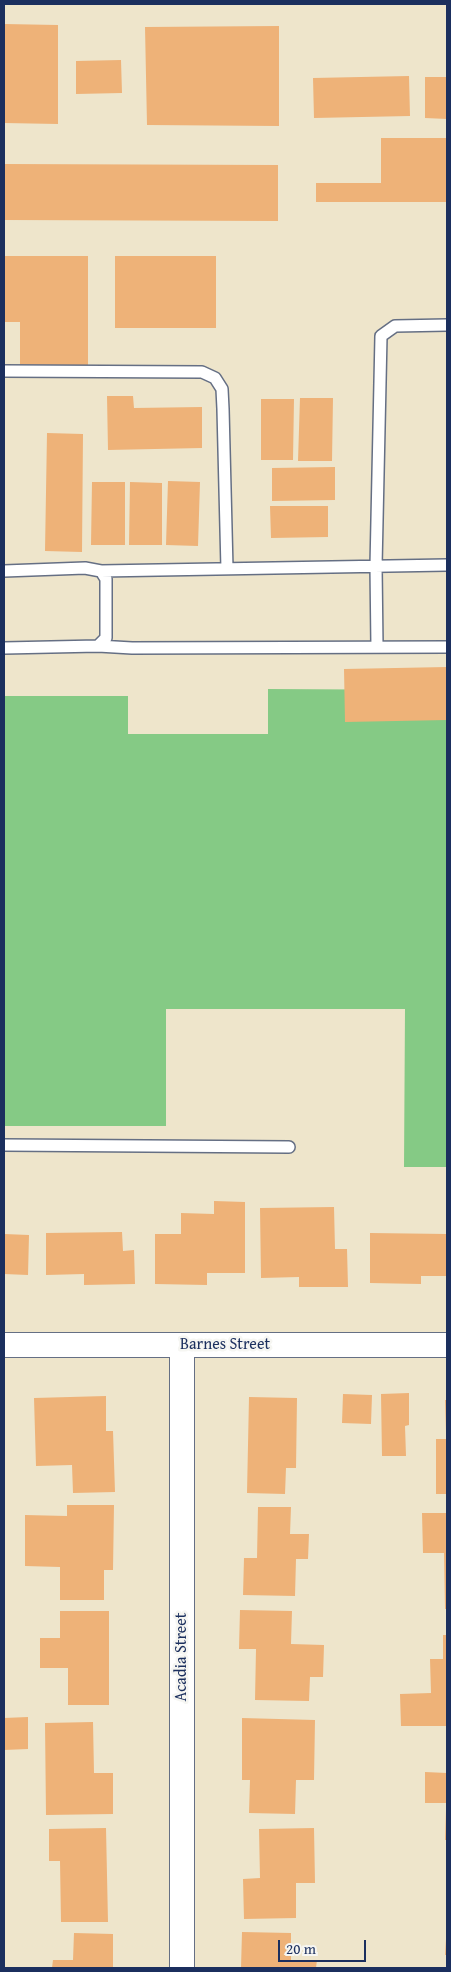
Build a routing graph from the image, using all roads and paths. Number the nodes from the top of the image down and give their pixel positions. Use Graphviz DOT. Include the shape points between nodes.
graph roads {
  1 [pos="447,325"];
  2 [pos="4,371"];
  3 [pos="447,565"];
  4 [pos="376,566"];
  5 [pos="227,569"];
  6 [pos="4,571"];
  7 [pos="101,571"];
  8 [pos="98,646"];
  9 [pos="376,647"];
  10 [pos="447,647"];
  11 [pos="4,648"];
  12 [pos="4,1145"];
  13 [pos="290,1147"];
  14 [pos="182,1345"];
  15 [pos="4,1346"];
  16 [pos="447,1346"];
  17 [pos="182,1968"];
  1 -- 4 [label="lane" via="395,326 381,336"];
  2 -- 5 [label="lane" via="202,372 215,378 222,389 224,409"];
  3 -- 4 [label="lane"];
  4 -- 5 [label="lane"];
  4 -- 9 [label="lane"];
  5 -- 7 [label="lane"];
  6 -- 7 [label="lane" via="85,568"];
  7 -- 8 [label="lane" via="106,579 106,638"];
  8 -- 9 [label="lane"];
  8 -- 11 [label="lane"];
  9 -- 10 [label="lane"];
  12 -- 13 [label="lane"];
  14 -- 15 [label="street, Barnes Street"];
  14 -- 16 [label="street, Barnes Street"];
  14 -- 17 [label="street, Acadia Street"];
}
